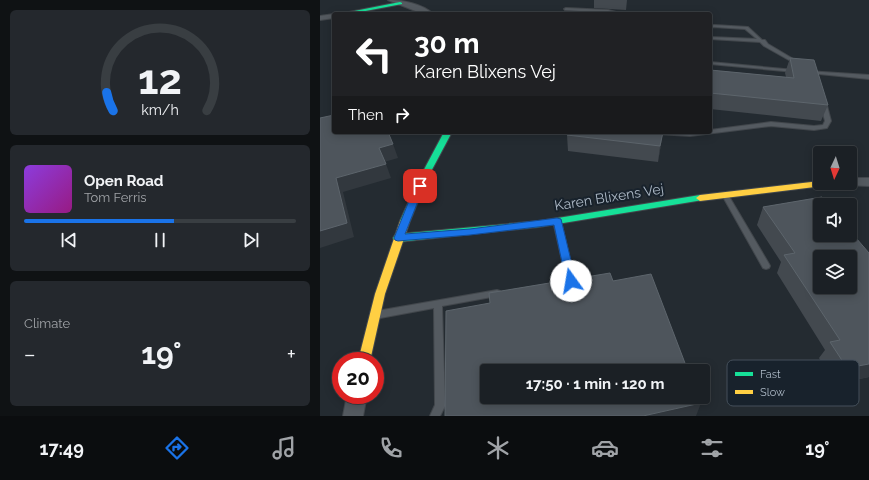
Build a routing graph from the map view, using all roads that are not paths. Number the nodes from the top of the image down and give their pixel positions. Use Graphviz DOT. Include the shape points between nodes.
graph roads {
  1 [pos="394,1"];
  2 [pos="566,9"];
  3 [pos="350,12"];
  4 [pos="425,12"];
  5 [pos="613,12"];
  6 [pos="332,16"];
  7 [pos="320,18"];
  8 [pos="712,26"];
  9 [pos="712,38"];
  10 [pos="763,41"];
  11 [pos="712,63"];
  12 [pos="816,73"];
  13 [pos="869,77"];
  14 [pos="818,80"];
  15 [pos="821,93"];
  16 [pos="712,132"];
  17 [pos="447,134"];
  18 [pos="857,182"];
  19 [pos="869,182"];
  20 [pos="813,184"];
  21 [pos="725,195"];
  22 [pos="557,221"];
  23 [pos="398,238"];
  24 [pos="766,266"];
  25 [pos="555,284"];
  26 [pos="508,292"];
  27 [pos="438,303"];
  28 [pos="373,315"];
  29 [pos="366,352"];
  30 [pos="356,404"];
  31 [pos="354,416"];
  32 [pos="435,416"];
  1 -- 3 [label="street"];
  1 -- 4 [label="street"];
  2 -- 5 [label="lane"];
  6 -- 7 [label="street"];
  8 -- 10 [label="lane" via="746,28"];
  9 -- 10 [label="lane"];
  10 -- 12 [label="lane"];
  11 -- 12 [label="lane"];
  12 -- 13 [label="lane"];
  12 -- 14 [label="lane"];
  15 -- 16 [label="lane" via="828,121 825,127 771,124"];
  17 -- 23 [label="street" via="420,186"];
  18 -- 19 [label="street"];
  20 -- 21 [label="street, Karen Blixens Vej" via="777,186"];
  21 -- 22 [label="street, Karen Blixens Vej"];
  21 -- 24 [label="lane"];
  22 -- 23 [label="street, Karen Blixens Vej"];
  22 -- 25 [label="lane" via="571,281"];
  23 -- 28 [label="street"];
  26 -- 27 [label="lane"];
  27 -- 28 [label="lane"];
  27 -- 32 [label="lane" via="440,406"];
  28 -- 29 [label="street"];
  30 -- 31 [label="street"];
}
